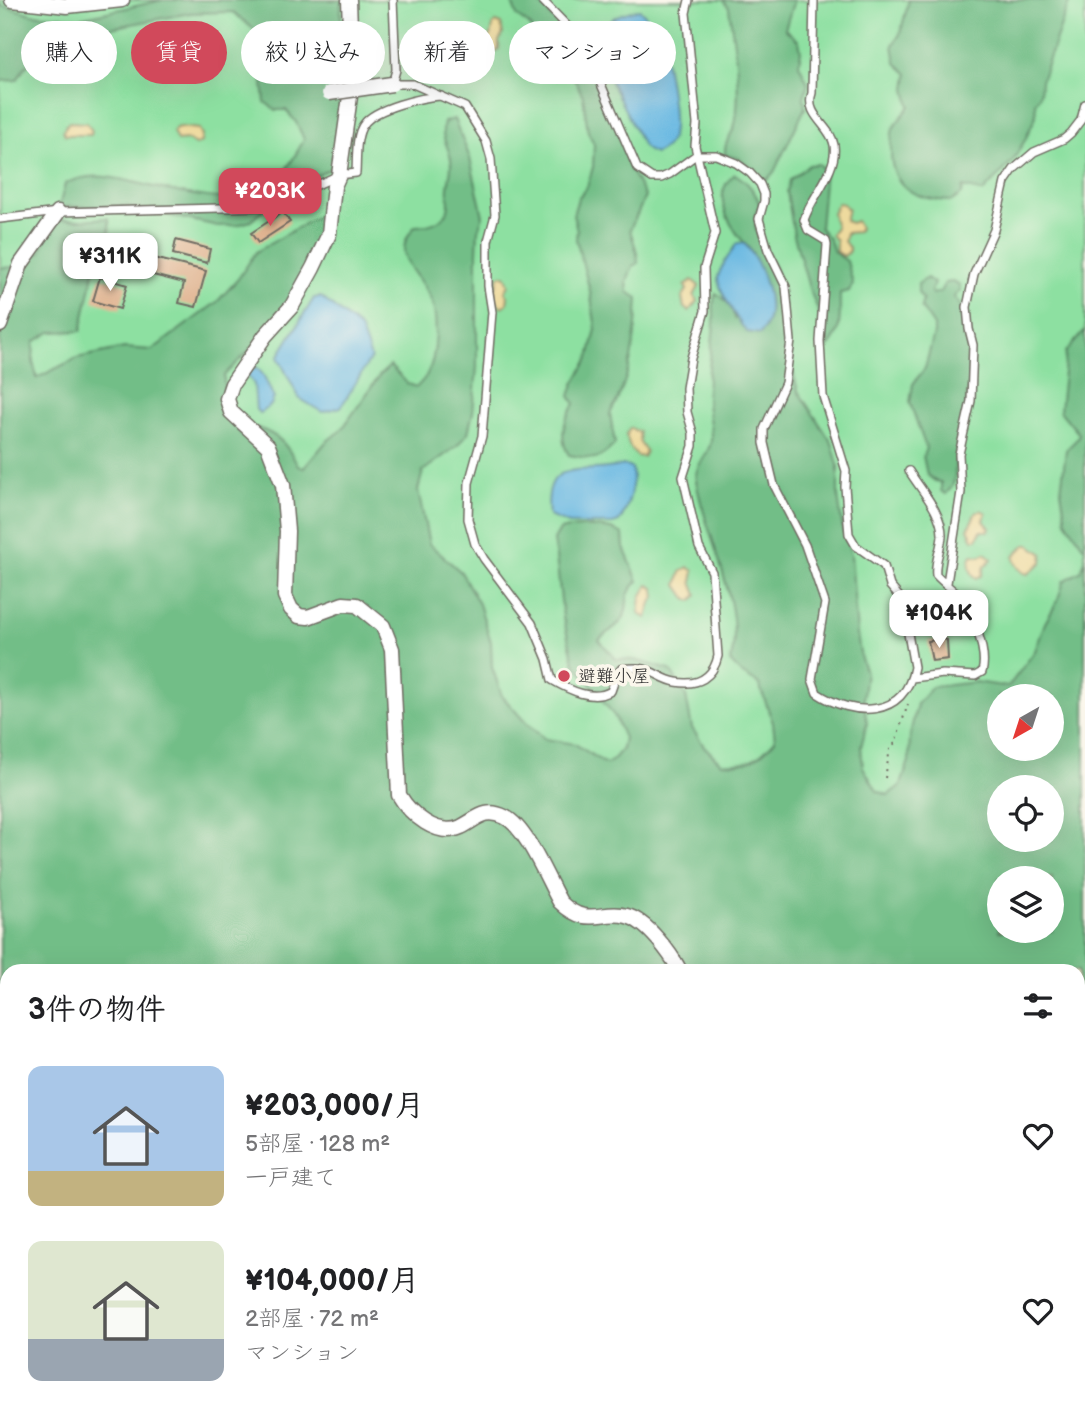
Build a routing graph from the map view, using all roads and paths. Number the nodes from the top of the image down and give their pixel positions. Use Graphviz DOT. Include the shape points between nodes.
graph roads {
  1 [pos="12,0"];
  2 [pos="122,0"];
  3 [pos="349,0"];
  4 [pos="393,0"];
  5 [pos="542,0"];
  6 [pos="689,0"];
  7 [pos="814,0"];
  8 [pos="392,84"];
  9 [pos="329,93"];
  10 [pos="444,96"];
  11 [pos="1085,104"];
  12 [pos="696,155"];
  13 [pos="339,175"];
  14 [pos="58,212"];
  15 [pos="0,219"];
  16 [pos="0,325"];
  17 [pos="909,471"];
  18 [pos="947,583"];
  19 [pos="912,678"];
  20 [pos="542,680"];
  21 [pos="552,680"];
  22 [pos="908,702"];
  23 [pos="885,778"];
  24 [pos="676,964"];
  1 -- 2 [label="street" via="67,6"];
  3 -- 13 [label="street" via="352,82"];
  4 -- 8 [label="lane" via="396,69"];
  5 -- 12 [label="lane" via="588,54 636,168 653,178 661,177"];
  6 -- 12 [label="lane" via="686,9 700,124"];
  7 -- 19 [label="lane" via="809,99 834,145 827,176 804,220 808,230 827,245 820,341 824,405 846,471 849,534 856,546 884,566 902,600"];
  8 -- 9 [label="street, bridge"];
  8 -- 10 [label="lane" via="413,84"];
  10 -- 13 [label="lane" via="417,99 373,116 360,131 356,173"];
  10 -- 21 [label="lane" via="465,107 486,141 495,215 488,241 492,312 482,436 469,483 468,519 484,559 532,623"];
  11 -- 18 [label="lane" via="1078,127 1021,160 1005,182 994,230 974,275 968,307 972,387 959,454 961,492"];
  12 -- 19 [label="lane" via="724,157 760,184 762,235 786,287 791,341 785,383 764,429 764,443 774,485 805,545 825,603 812,679 817,693 842,707 883,708 892,705"];
  12 -- 21 [label="lane" via="715,233 704,268 704,319 686,388 693,446 683,477 699,547 712,572 718,637 715,669 709,676 675,682 645,669 621,669 611,691 598,696"];
  13 -- 14 [label="lane" via="261,206"];
  13 -- 24 [label="street" via="330,234 292,306 258,346 227,399 231,412 268,446 283,485 285,596 299,616 342,604 356,606 383,626 391,649 399,795 410,810 428,824 450,830 484,813 506,817 522,832 566,908 596,918 632,918 662,943"];
  14 -- 15 [label="lane"];
  14 -- 16 [label="street" via="21,264"];
  17 -- 18 [label="lane" via="942,527 934,567"];
  18 -- 19 [label="lane" via="970,612 985,655 982,672"];
  20 -- 21 [label="lane"];
  22 -- 23 [label="path" via="890,749"];
}
